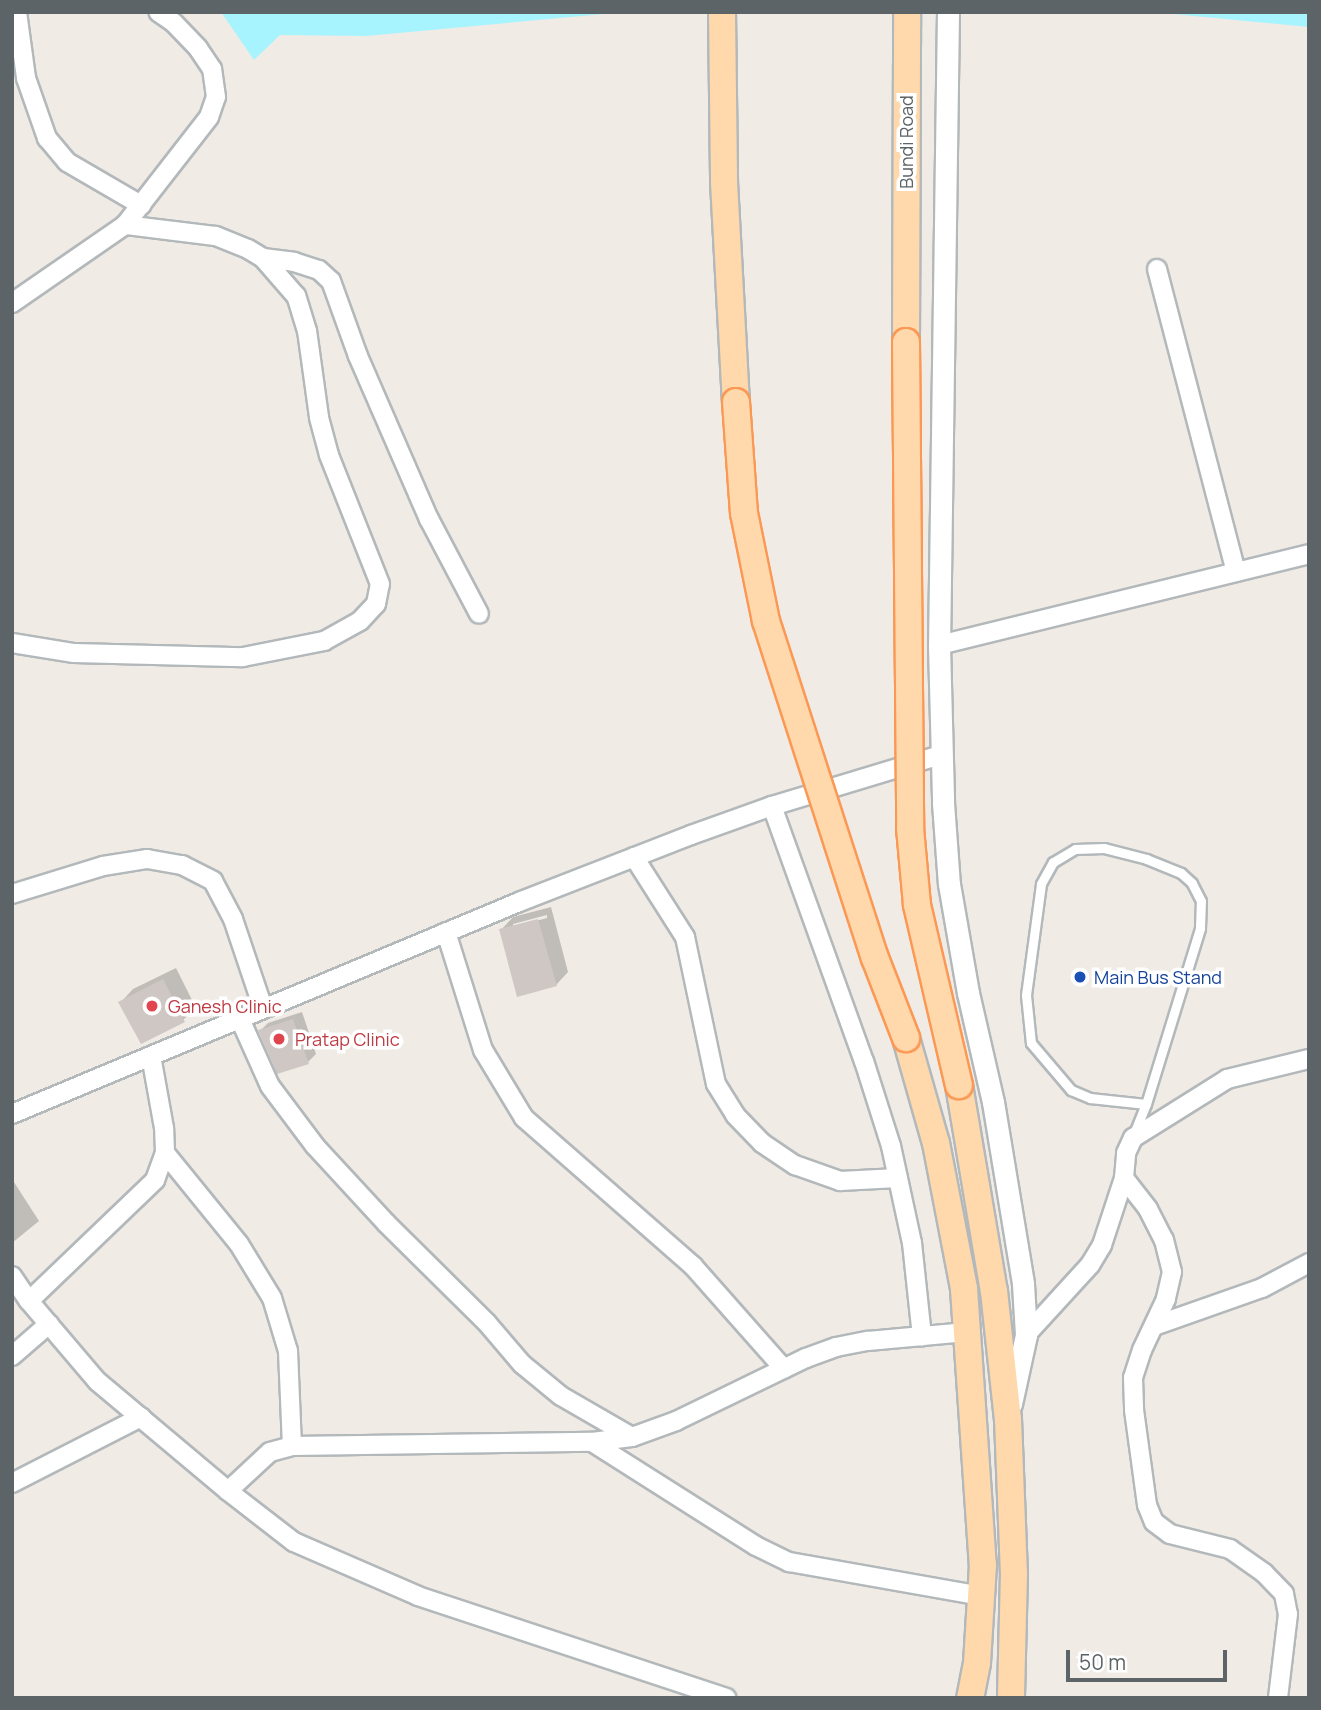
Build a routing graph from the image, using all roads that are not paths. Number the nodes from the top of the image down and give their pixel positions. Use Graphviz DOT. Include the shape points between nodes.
graph roads {
  1 [pos="17,12"];
  2 [pos="158,12"];
  3 [pos="722,12"];
  4 [pos="907,12"];
  5 [pos="948,12"];
  6 [pos="19,83"];
  7 [pos="141,205"];
  8 [pos="125,225"];
  9 [pos="263,258"];
  10 [pos="1157,269"];
  11 [pos="12,303"];
  12 [pos="1309,554"];
  13 [pos="1236,572"];
  14 [pos="479,614"];
  15 [pos="12,643"];
  16 [pos="939,645"];
  17 [pos="941,755"];
  18 [pos="772,806"];
  19 [pos="634,857"];
  20 [pos="12,894"];
  21 [pos="446,932"];
  22 [pos="263,1009"];
  23 [pos="240,1018"];
  24 [pos="151,1056"];
  25 [pos="1309,1059"];
  26 [pos="1146,1104"];
  27 [pos="12,1114"];
  28 [pos="1133,1138"];
  29 [pos="165,1153"];
  30 [pos="898,1178"];
  31 [pos="1124,1178"];
  32 [pos="1309,1263"];
  33 [pos="12,1276"];
  34 [pos="29,1301"];
  35 [pos="49,1324"];
  36 [pos="1154,1326"];
  37 [pos="967,1332"];
  38 [pos="1026,1335"];
  39 [pos="922,1336"];
  40 [pos="12,1356"];
  41 [pos="785,1368"];
  42 [pos="141,1417"];
  43 [pos="1008,1419"];
  44 [pos="632,1437"];
  45 [pos="592,1442"];
  46 [pos="292,1446"];
  47 [pos="12,1483"];
  48 [pos="228,1491"];
  49 [pos="982,1596"];
  50 [pos="727,1698"];
  51 [pos="970,1698"];
  52 [pos="1011,1698"];
  53 [pos="1278,1698"];
  1 -- 6 [label="street"];
  2 -- 7 [label="street" via="198,48 212,69 216,97 209,117"];
  3 -- 37 [label="main road, bridge" via="724,182 744,513 766,621 875,958 906,1038 936,1143 964,1289"];
  4 -- 43 [label="main road, Bundi Road, bridge" via="910,828 918,905 959,1084 994,1291"];
  5 -- 16 [label="street"];
  6 -- 7 [label="street" via="47,138 67,162"];
  7 -- 8 [label="street"];
  8 -- 9 [label="street" via="215,236"];
  8 -- 11 [label="street"];
  9 -- 14 [label="street" via="318,270 331,281 358,356 429,519"];
  9 -- 15 [label="street" via="296,296 307,331 326,443 380,584 376,604 360,621 324,641 243,657 74,653"];
  10 -- 13 [label="street"];
  12 -- 13 [label="street"];
  13 -- 16 [label="street"];
  16 -- 17 [label="street"];
  17 -- 18 [label="street"];
  17 -- 38 [label="street" via="949,884 993,1102 1023,1284"];
  18 -- 19 [label="street"];
  18 -- 30 [label="street" via="864,1061"];
  19 -- 21 [label="street"];
  19 -- 30 [label="street" via="685,937 716,1084 735,1115 762,1143 794,1165 840,1181"];
  20 -- 22 [label="street" via="103,866 146,859 182,865 213,881 233,919"];
  21 -- 22 [label="street"];
  21 -- 41 [label="street" via="483,1051 524,1118 694,1266"];
  22 -- 23 [label="street"];
  23 -- 24 [label="street"];
  23 -- 44 [label="street" via="270,1086 316,1146 386,1223 522,1364 561,1396"];
  24 -- 27 [label="street"];
  24 -- 29 [label="street"];
  25 -- 28 [label="street" via="1227,1079"];
  26 -- 26 [label="lane" via="1200,928 1200,901 1181,873 1104,848 1075,849 1053,862 1041,884 1026,995 1031,1043 1071,1090 1090,1098"];
  26 -- 28 [label="lane"];
  28 -- 31 [label="street"];
  29 -- 34 [label="street" via="155,1180"];
  29 -- 46 [label="street" via="239,1244 272,1298 288,1351"];
  30 -- 39 [label="street" via="912,1243"];
  31 -- 36 [label="street" via="1149,1209 1172,1272"];
  31 -- 38 [label="street" via="1102,1245 1090,1265"];
  32 -- 36 [label="street" via="1262,1288"];
  33 -- 34 [label="street"];
  34 -- 35 [label="street"];
  35 -- 40 [label="street"];
  35 -- 42 [label="street" via="97,1381"];
  36 -- 53 [label="street" via="1133,1378 1147,1505 1154,1522 1170,1534 1230,1549 1284,1594 1288,1614"];
  37 -- 39 [label="street"];
  37 -- 49 [label="main road" via="979,1477"];
  38 -- 43 [label="street"];
  39 -- 41 [label="street" via="836,1347"];
  41 -- 44 [label="street" via="676,1421"];
  42 -- 47 [label="street"];
  42 -- 48 [label="street"];
  43 -- 52 [label="main road, Bundi Road" via="1014,1573"];
  44 -- 45 [label="street"];
  45 -- 46 [label="street"];
  45 -- 49 [label="street" via="756,1546 789,1562"];
  46 -- 48 [label="street" via="270,1452"];
  48 -- 50 [label="street" via="294,1542 418,1596"];
  49 -- 51 [label="main road"];
}
